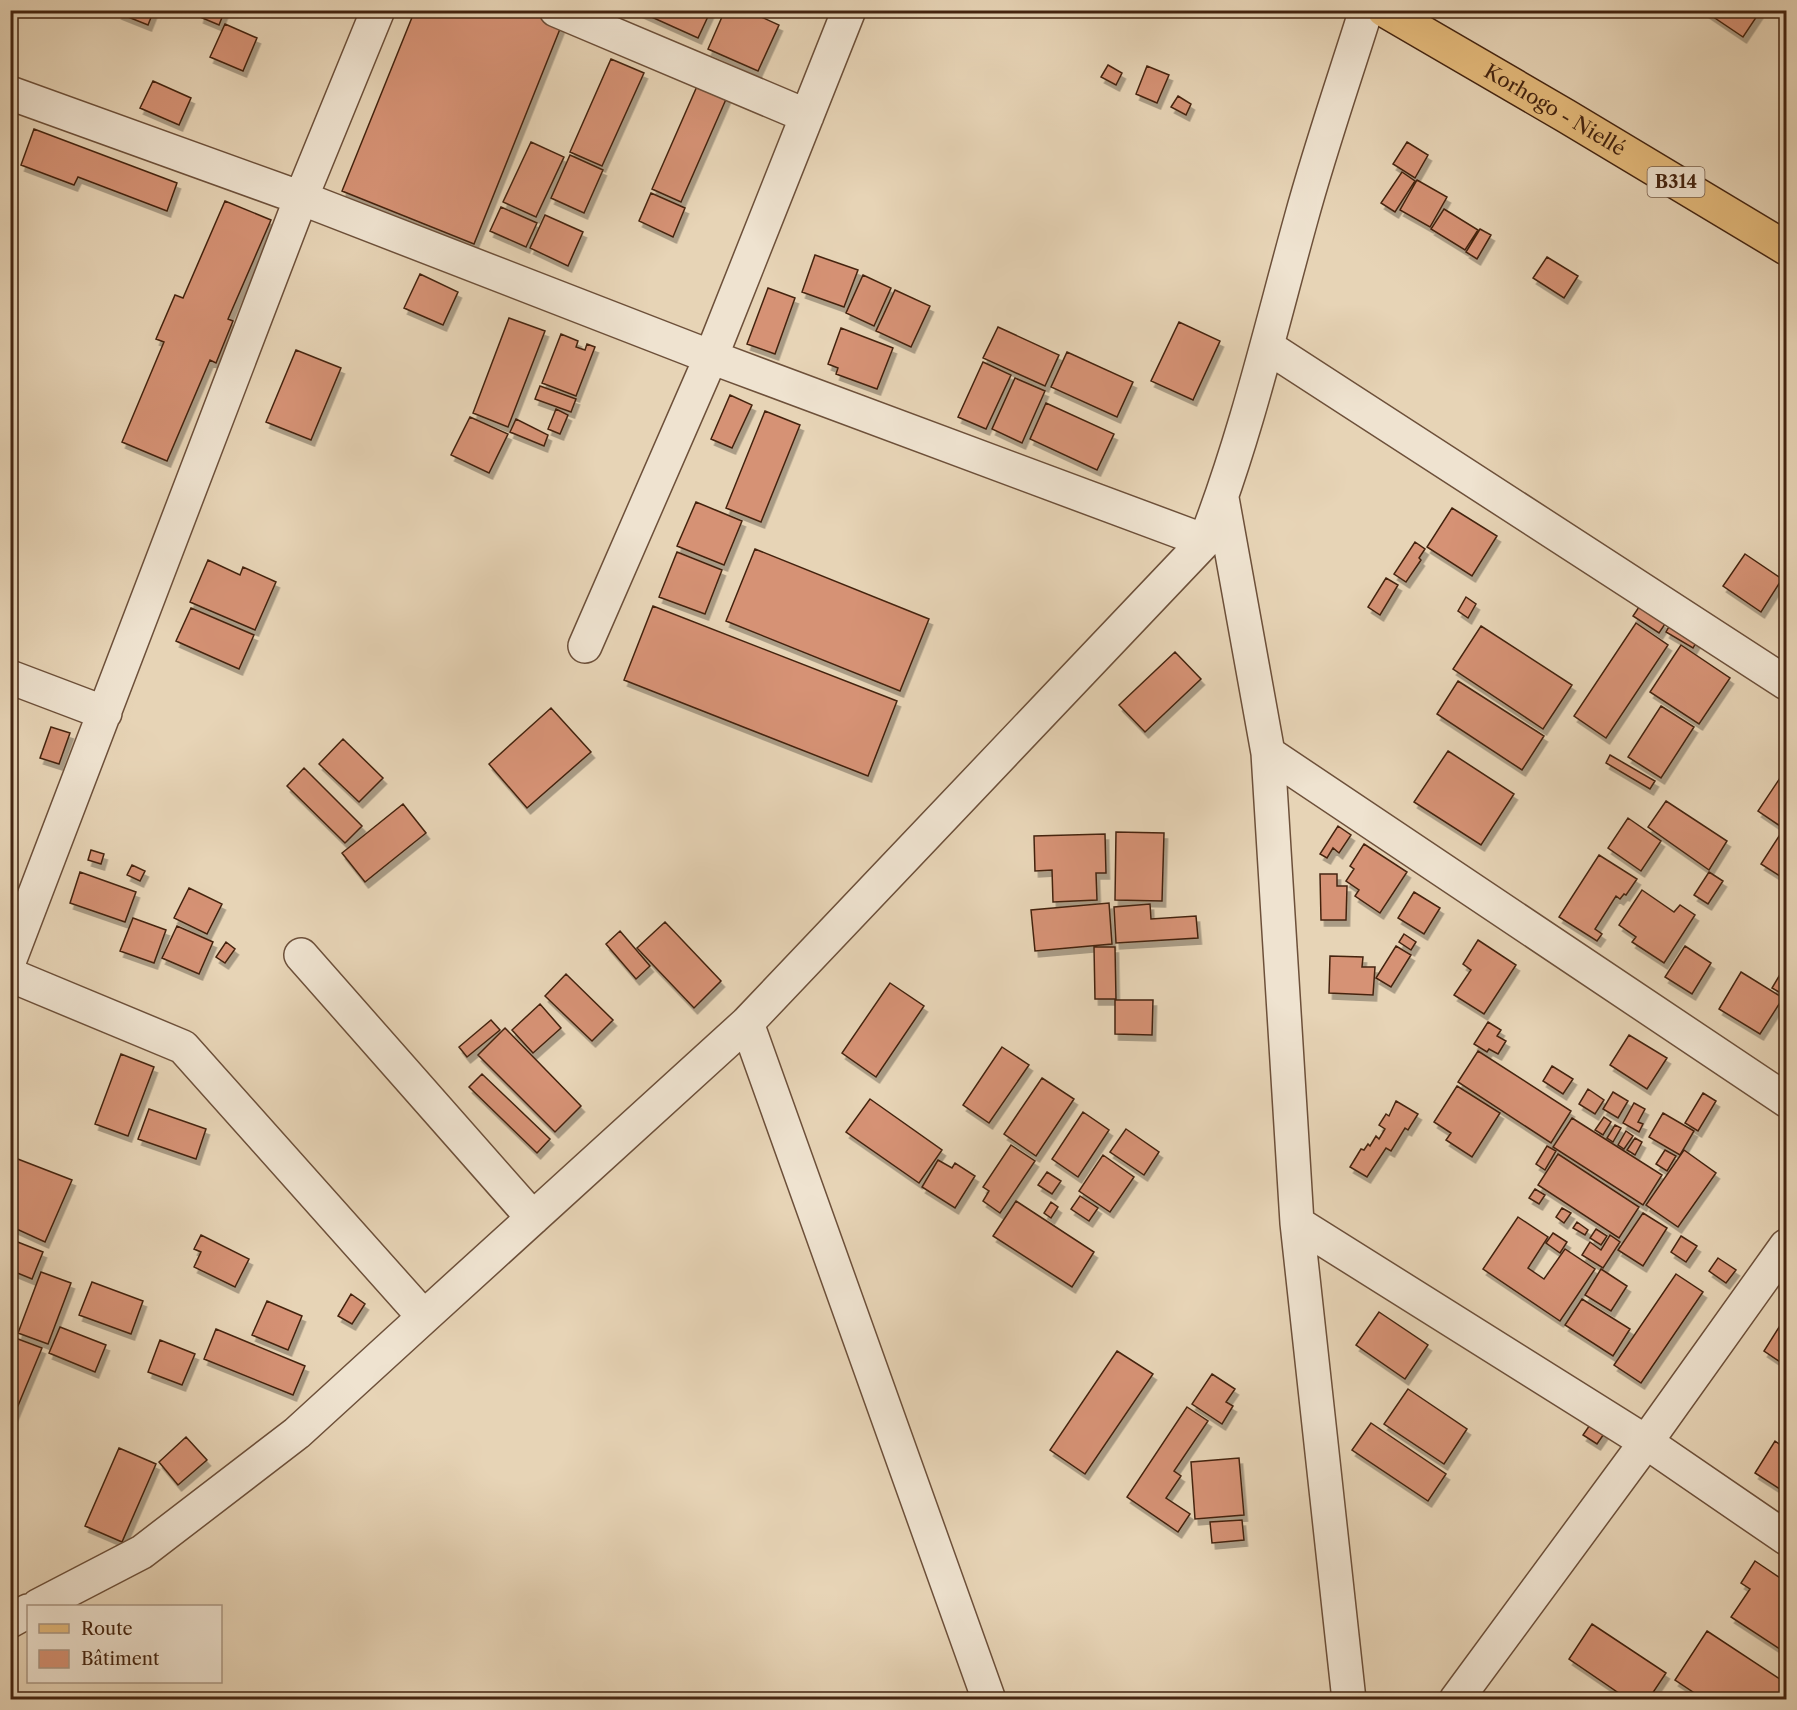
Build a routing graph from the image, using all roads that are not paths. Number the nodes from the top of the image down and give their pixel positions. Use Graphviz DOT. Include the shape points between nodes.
graph roads {
  1 [pos="378,10"];
  2 [pos="556,10"];
  3 [pos="849,10"];
  4 [pos="1366,10"];
  5 [pos="1384,10"];
  6 [pos="10,93"];
  7 [pos="807,116"];
  8 [pos="301,198"];
  9 [pos="1786,248"];
  10 [pos="1268,347"];
  11 [pos="711,357"];
  12 [pos="1222,498"];
  13 [pos="1205,541"];
  14 [pos="585,646"];
  15 [pos="10,677"];
  16 [pos="1786,683"];
  17 [pos="105,713"];
  18 [pos="1268,753"];
  19 [pos="301,955"];
  20 [pos="10,959"];
  21 [pos="10,975"];
  22 [pos="747,1023"];
  23 [pos="1786,1100"];
  24 [pos="533,1218"];
  25 [pos="1297,1223"];
  26 [pos="1786,1246"];
  27 [pos="424,1317"];
  28 [pos="1646,1442"];
  29 [pos="1786,1538"];
  30 [pos="40,1605"];
  31 [pos="27,1612"];
  32 [pos="10,1621"];
  33 [pos="989,1700"];
  34 [pos="1349,1700"];
  35 [pos="1456,1700"];
  1 -- 8 [label="street"];
  2 -- 7 [label="street"];
  3 -- 7 [label="street"];
  4 -- 10 [label="street" via="1302,217"];
  5 -- 9 [label="main road, Korhogo - Niellé / B314"];
  6 -- 8 [label="street"];
  7 -- 11 [label="street"];
  8 -- 11 [label="street"];
  8 -- 17 [label="street"];
  10 -- 12 [label="street"];
  10 -- 16 [label="street"];
  11 -- 13 [label="street"];
  11 -- 14 [label="street"];
  12 -- 13 [label="street"];
  12 -- 18 [label="street"];
  13 -- 22 [label="street"];
  15 -- 17 [label="street"];
  17 -- 20 [label="street"];
  18 -- 23 [label="street"];
  18 -- 25 [label="street"];
  19 -- 24 [label="street"];
  21 -- 27 [label="street" via="183,1047"];
  22 -- 24 [label="street"];
  22 -- 33 [label="street"];
  24 -- 27 [label="street"];
  25 -- 28 [label="street"];
  25 -- 34 [label="street"];
  26 -- 28 [label="street"];
  27 -- 30 [label="street" via="297,1433 142,1552"];
  28 -- 29 [label="street"];
  28 -- 35 [label="street"];
  31 -- 32 [label="street"];
}
